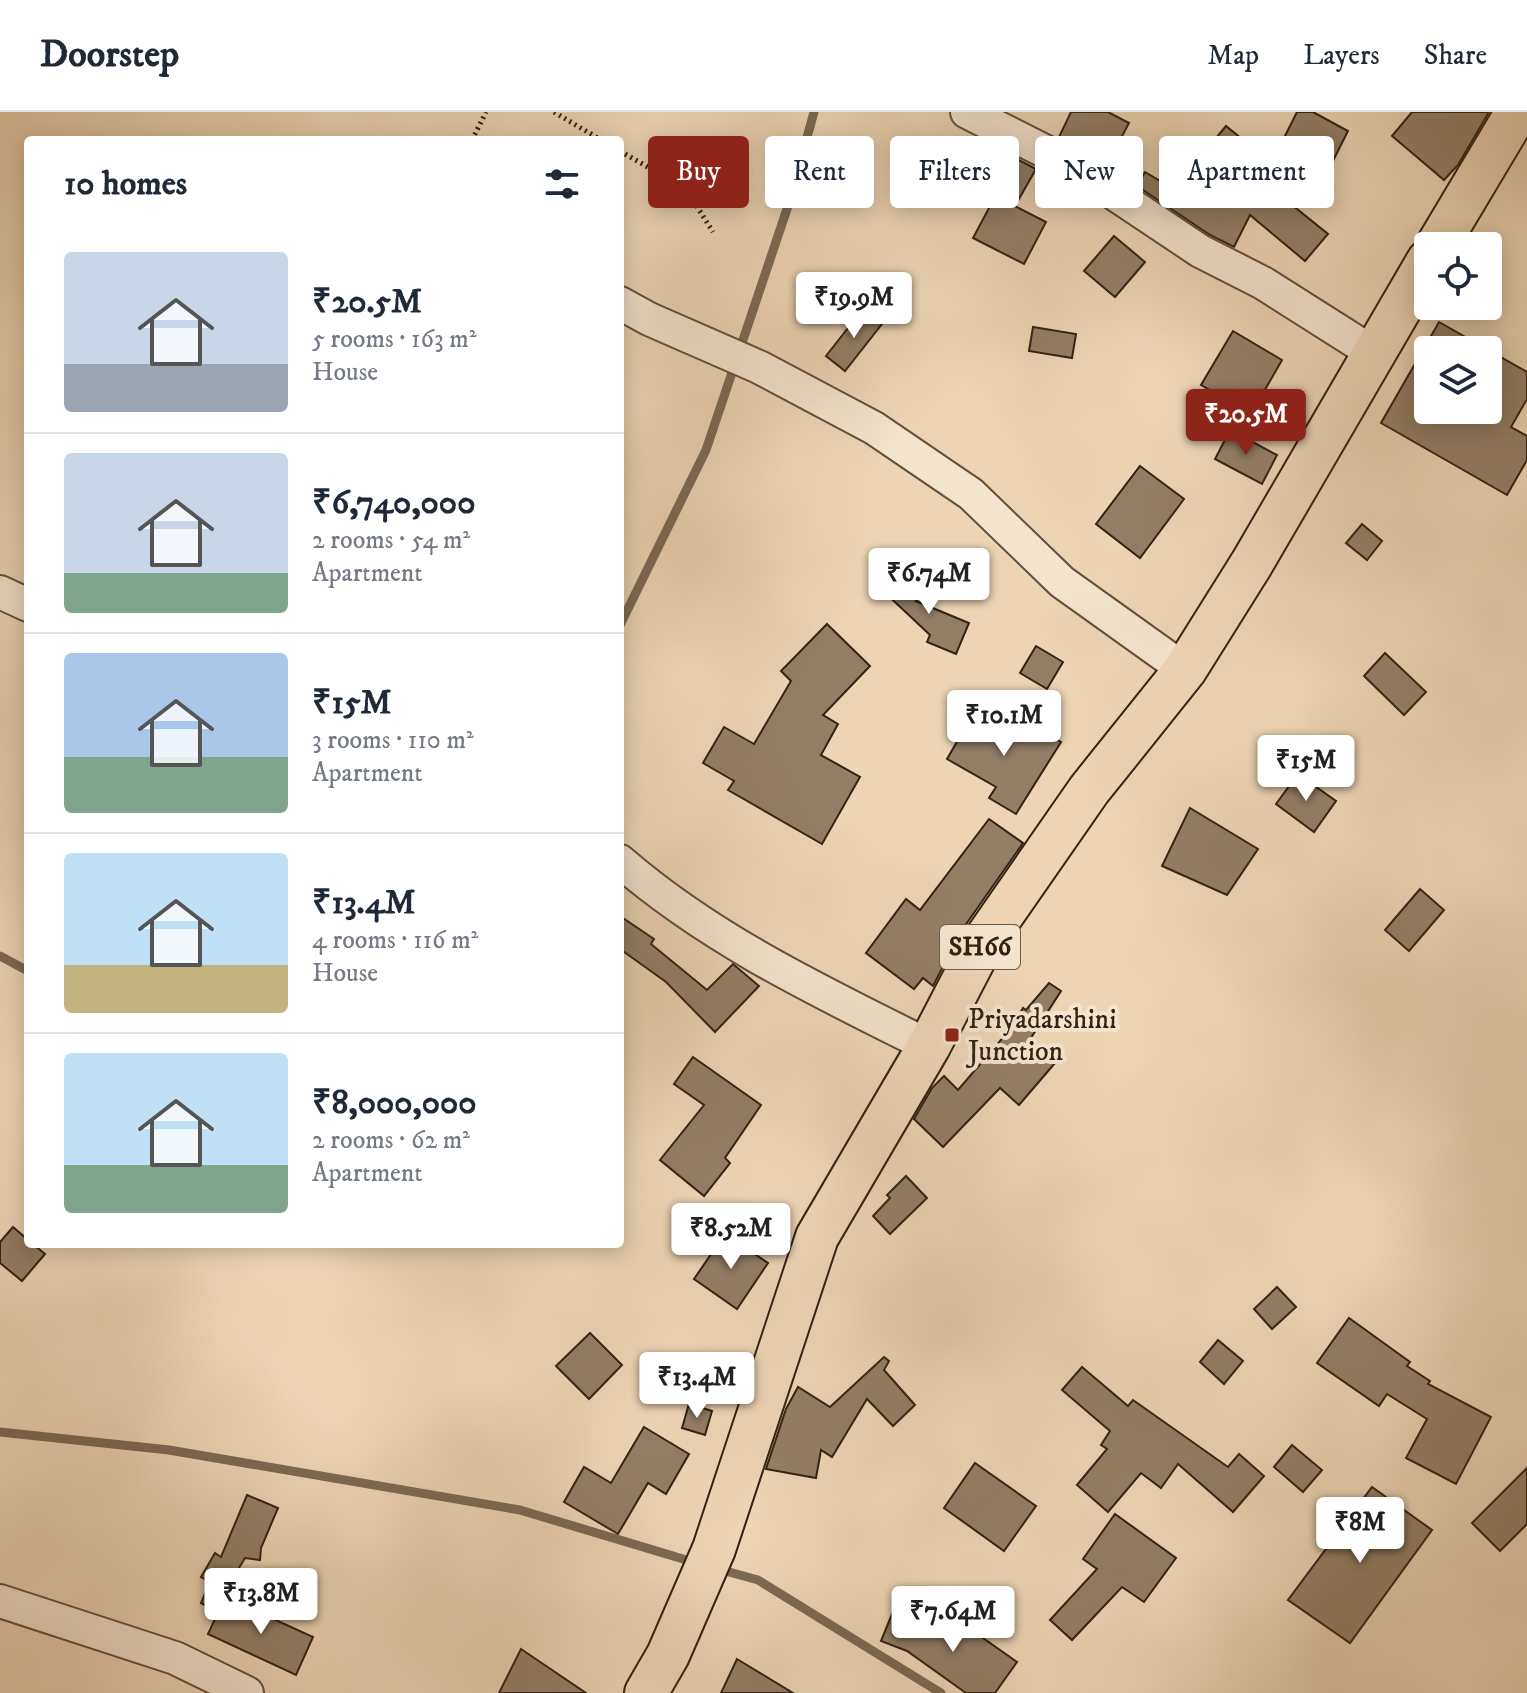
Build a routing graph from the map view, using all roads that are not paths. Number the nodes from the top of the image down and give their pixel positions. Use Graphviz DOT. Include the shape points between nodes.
graph roads {
  1 [pos="967,112"];
  2 [pos="1517,112"];
  3 [pos="1445,232"];
  4 [pos="1414,286"];
  5 [pos="624,305"];
  6 [pos="1375,354"];
  7 [pos="0,592"];
  8 [pos="24,603"];
  9 [pos="1185,670"];
  10 [pos="624,864"];
  11 [pos="929,1046"];
  12 [pos="0,1601"];
  13 [pos="247,1693"];
  14 [pos="646,1693"];
  1 -- 6 [label="street" via="1070,164 1200,251 1263,283"];
  2 -- 3 [label="main road"];
  4 -- 6 [label="main road, SH66"];
  5 -- 9 [label="street" via="759,367 874,428 971,494 1062,582"];
  6 -- 9 [label="main road, SH66"];
  7 -- 8 [label="street"];
  9 -- 11 [label="main road, SH66" via="1089,790 982,944"];
  10 -- 11 [label="street" via="685,912 791,976"];
  11 -- 14 [label="main road, SH66" via="817,1237 714,1549"];
  12 -- 13 [label="street" via="175,1658"];
}
